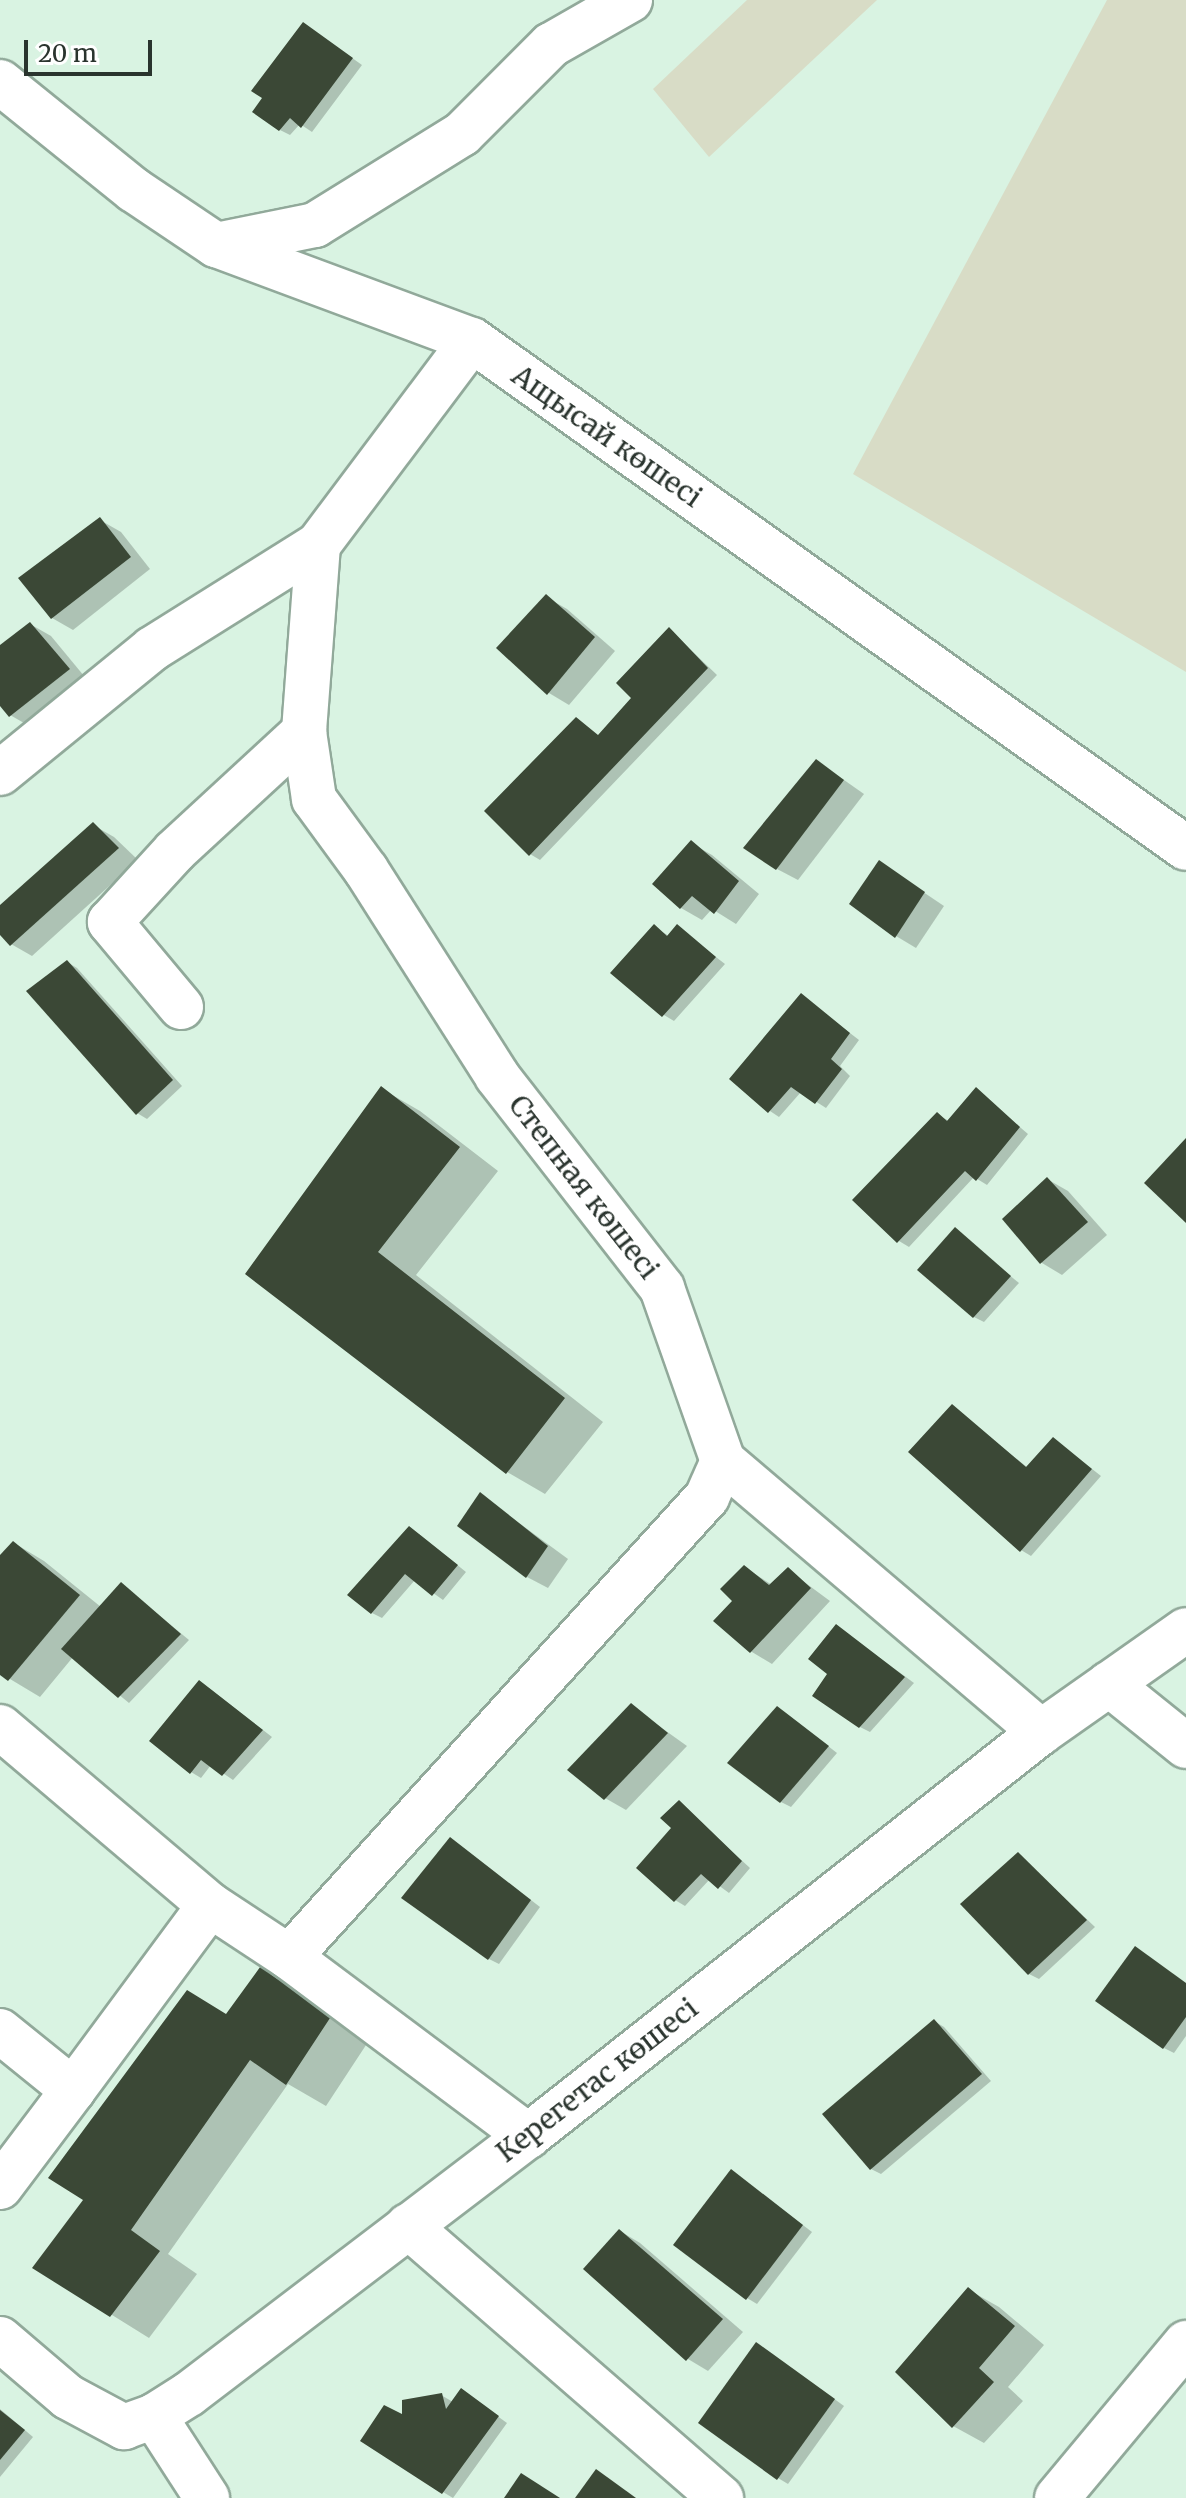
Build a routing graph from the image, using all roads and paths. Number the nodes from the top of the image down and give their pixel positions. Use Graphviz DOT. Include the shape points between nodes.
graph roads {
  1 [pos="630,0"];
  2 [pos="0,82"];
  3 [pos="216,245"];
  4 [pos="472,340"];
  5 [pos="318,545"];
  6 [pos="304,732"];
  7 [pos="0,773"];
  8 [pos="1186,848"];
  9 [pos="181,1007"];
  10 [pos="723,1461"];
  11 [pos="1186,1630"];
  12 [pos="1109,1684"];
  13 [pos="0,1727"];
  14 [pos="1041,1732"];
  15 [pos="1186,1746"];
  16 [pos="210,1905"];
  17 [pos="289,1957"];
  18 [pos="0,2031"];
  19 [pos="73,2090"];
  20 [pos="528,2136"];
  21 [pos="0,2187"];
  22 [pos="408,2226"];
  23 [pos="0,2339"];
  24 [pos="1186,2343"];
  25 [pos="154,2416"];
  26 [pos="207,2498"];
  27 [pos="721,2498"];
  28 [pos="1057,2498"];
  1 -- 3 [label="street" via="551,45 462,134 315,225"];
  2 -- 3 [label="street, Ащысай көшесі" via="134,190"];
  3 -- 4 [label="street, Ащысай көшесі"];
  4 -- 5 [label="street"];
  4 -- 8 [label="street, Ащысай көшесі"];
  5 -- 6 [label="street, Степная көшесі"];
  5 -- 7 [label="street" via="152,649"];
  6 -- 9 [label="street" via="175,851 110,922"];
  6 -- 10 [label="street, Степная көшесі" via="314,799 366,870 497,1076 662,1288"];
  10 -- 14 [label="street"];
  10 -- 17 [label="street" via="707,1497"];
  11 -- 12 [label="street, Керегетас көшесі"];
  12 -- 14 [label="street, Керегетас көшесі"];
  12 -- 15 [label="street"];
  13 -- 16 [label="street"];
  14 -- 20 [label="street, Керегетас көшесі"];
  16 -- 17 [label="street"];
  16 -- 19 [label="street"];
  17 -- 20 [label="street"];
  18 -- 19 [label="street"];
  19 -- 21 [label="street"];
  20 -- 22 [label="street, Керегетас көшесі"];
  22 -- 25 [label="street, Керегетас көшесі"];
  22 -- 27 [label="street"];
  23 -- 25 [label="street, Керегетас көшесі" via="68,2397 124,2427"];
  24 -- 28 [label="street"];
  25 -- 26 [label="street"];
}
